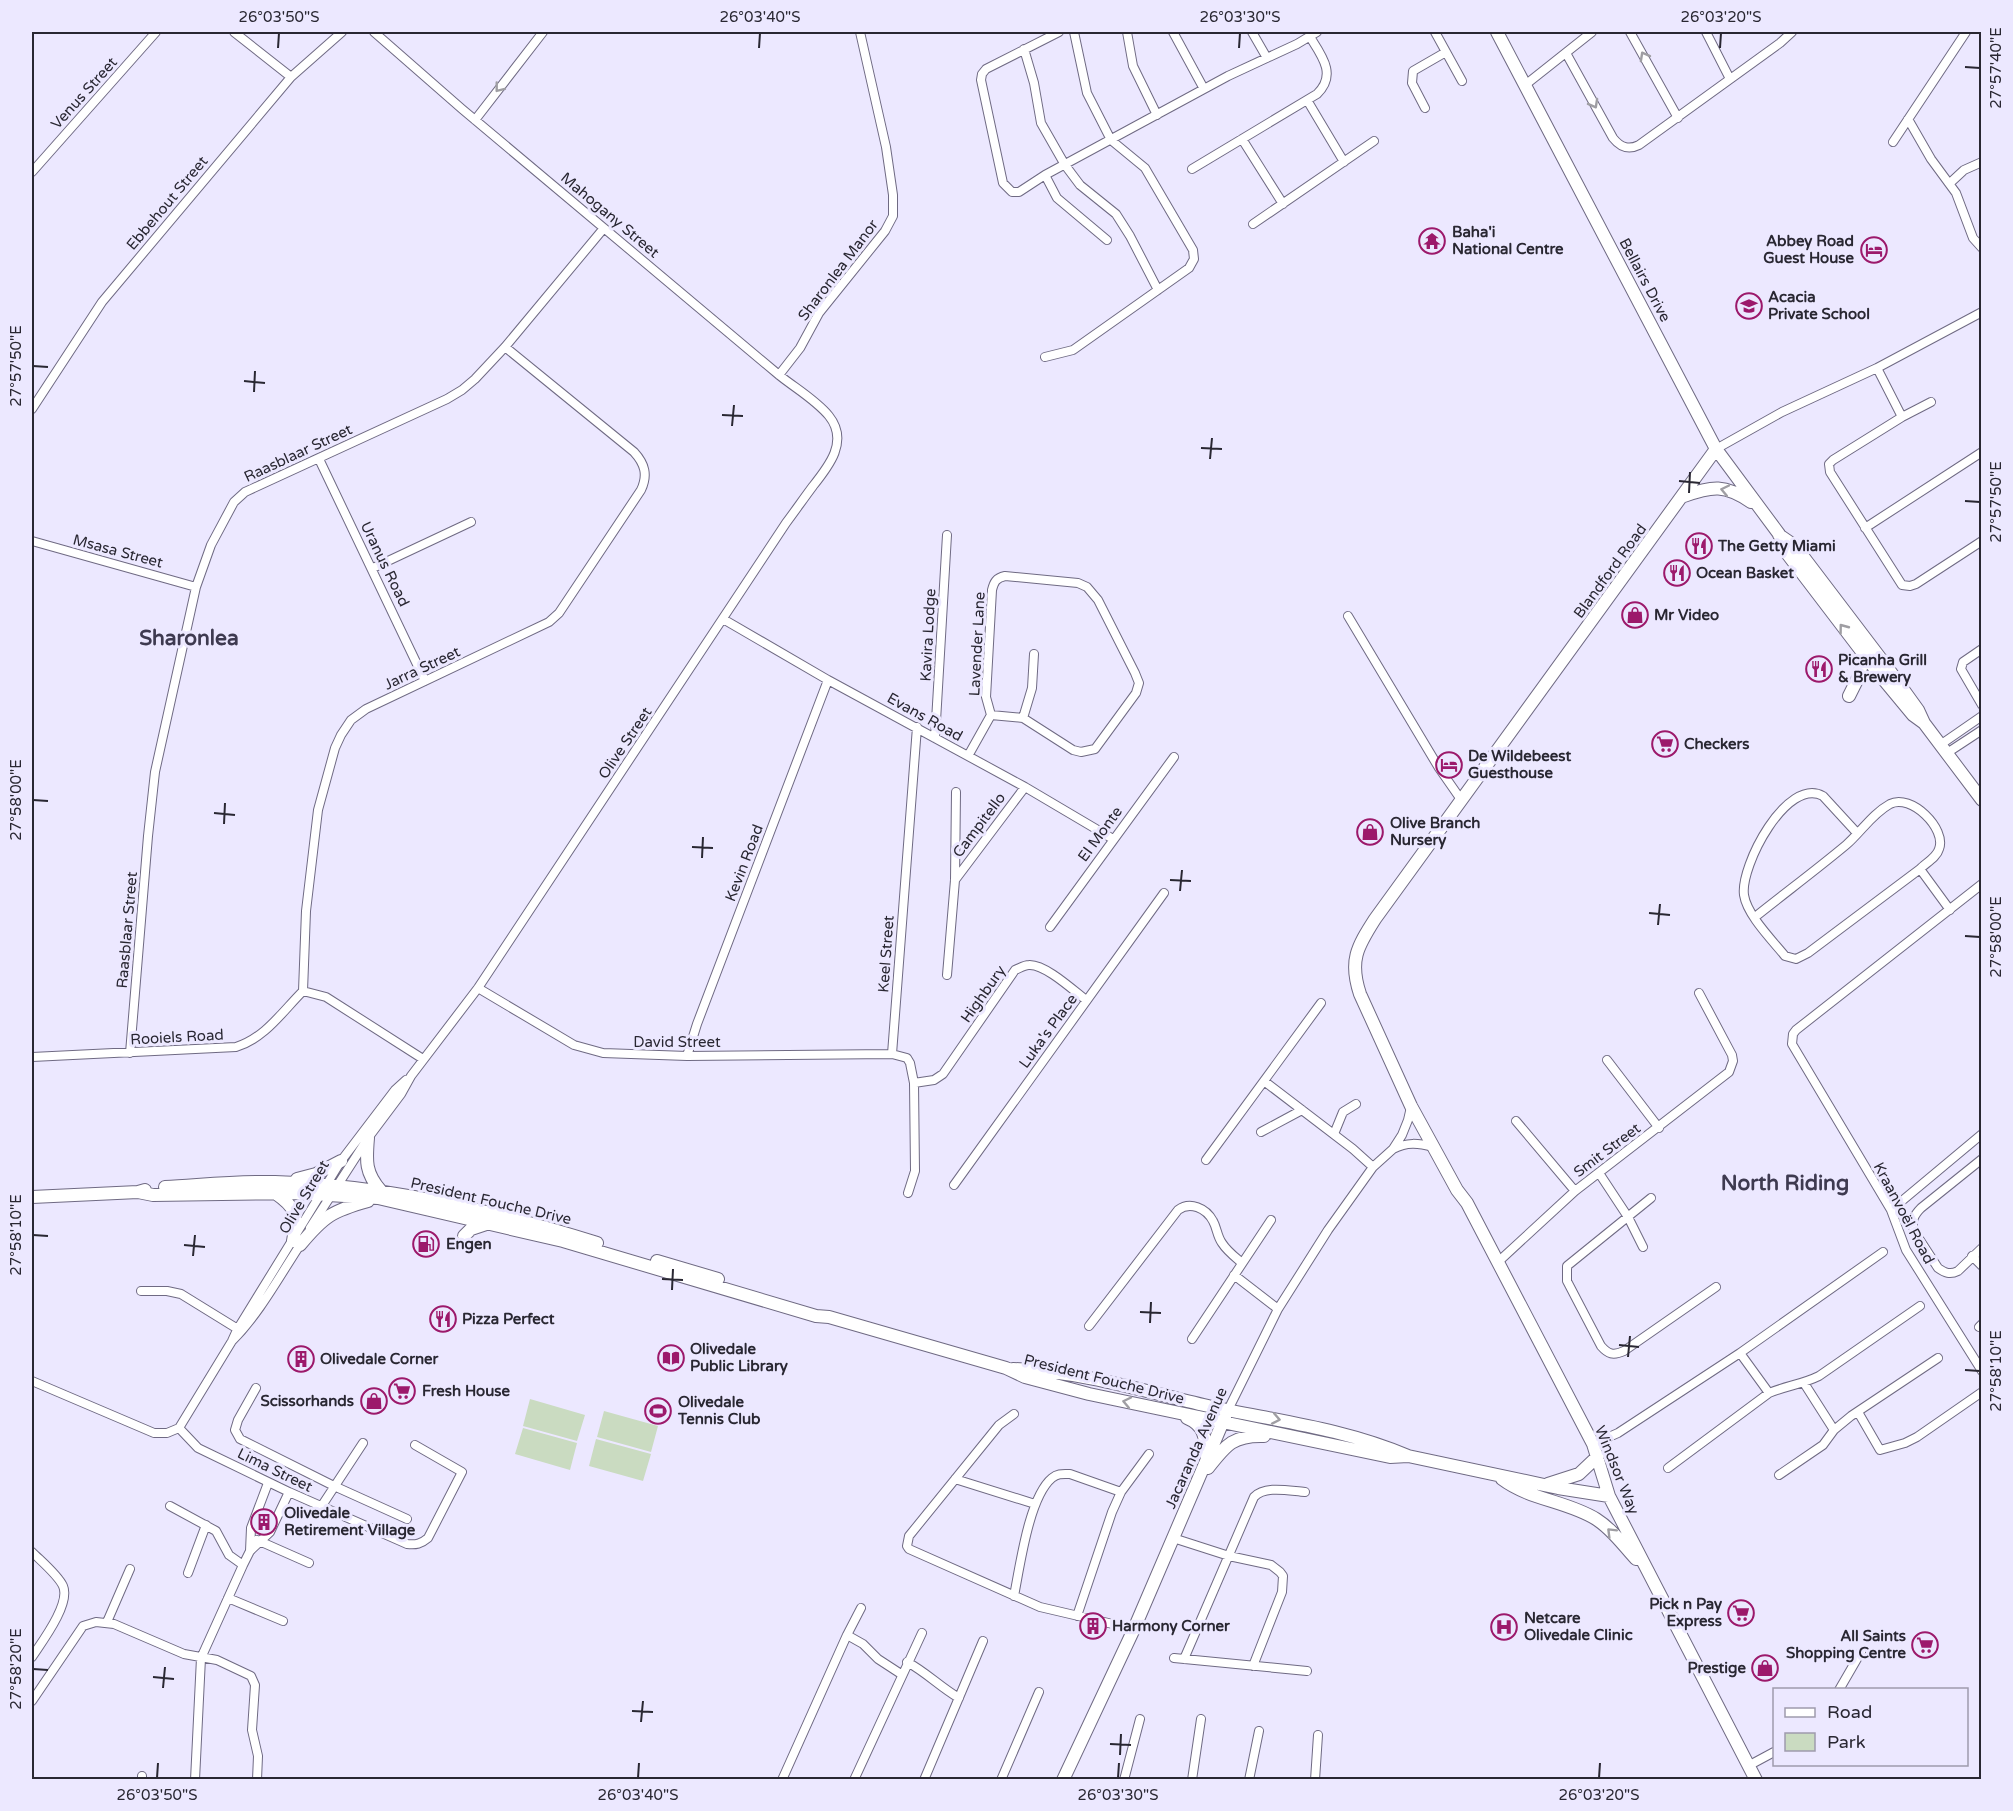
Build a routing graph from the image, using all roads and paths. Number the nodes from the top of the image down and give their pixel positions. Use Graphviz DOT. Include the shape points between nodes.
graph roads {
  1 [pos="156,32"];
  2 [pos="234,32"];
  3 [pos="342,32"];
  4 [pos="374,32"];
  5 [pos="543,32"];
  6 [pos="860,32"];
  7 [pos="1059,32"];
  8 [pos="1074,32"];
  9 [pos="1127,32"];
  10 [pos="1173,32"];
  11 [pos="1252,32"];
  12 [pos="1435,32"];
  13 [pos="1497,32"];
  14 [pos="1592,32"];
  15 [pos="1630,32"];
  16 [pos="1706,32"];
  17 [pos="1966,32"];
  18 [pos="1788,33"];
  19 [pos="1313,34"];
  20 [pos="1024,50"];
  21 [pos="1446,52"];
  22 [pos="1566,52"];
  23 [pos="1267,58"];
  24 [pos="291,77"];
  25 [pos="1730,79"];
  26 [pos="1462,81"];
  27 [pos="1525,85"];
  28 [pos="1204,89"];
  29 [pos="1307,100"];
  30 [pos="1425,108"];
  31 [pos="1157,115"];
  32 [pos="1678,118"];
  33 [pos="1908,119"];
  34 [pos="475,120"];
  35 [pos="1242,139"];
  36 [pos="1111,140"];
  37 [pos="1374,141"];
  38 [pos="1893,142"];
  39 [pos="1344,162"];
  40 [pos="1982,162"];
  41 [pos="1065,165"];
  42 [pos="1192,169"];
  43 [pos="32,172"];
  44 [pos="1045,176"];
  45 [pos="1950,183"];
  46 [pos="1283,204"];
  47 [pos="1253,224"];
  48 [pos="604,228"];
  49 [pos="1107,240"];
  50 [pos="1982,248"];
  51 [pos="1158,290"];
  52 [pos="1982,312"];
  53 [pos="505,347"];
  54 [pos="1045,357"];
  55 [pos="1877,368"];
  56 [pos="779,375"];
  57 [pos="1931,402"];
  58 [pos="32,409"];
  59 [pos="829,417"];
  60 [pos="1902,417"];
  61 [pos="1716,449"];
  62 [pos="1982,452"];
  63 [pos="319,459"];
  64 [pos="1684,496"];
  65 [pos="1762,510"];
  66 [pos="471,522"];
  67 [pos="1864,528"];
  68 [pos="1779,534"];
  69 [pos="947,535"];
  70 [pos="32,541"];
  71 [pos="1982,541"];
  72 [pos="373,568"];
  73 [pos="196,587"];
  74 [pos="1348,616"];
  75 [pos="723,619"];
  76 [pos="1982,649"];
  77 [pos="1034,654"];
  78 [pos="1864,656"];
  79 [pos="828,680"];
  80 [pos="426,681"];
  81 [pos="1849,696"];
  82 [pos="1982,705"];
  83 [pos="991,715"];
  84 [pos="1982,716"];
  85 [pos="1023,718"];
  86 [pos="1924,723"];
  87 [pos="917,727"];
  88 [pos="1982,730"];
  89 [pos="935,738"];
  90 [pos="1943,749"];
  91 [pos="968,756"];
  92 [pos="1174,757"];
  93 [pos="1025,787"];
  94 [pos="956,792"];
  95 [pos="1982,800"];
  96 [pos="1462,801"];
  97 [pos="1857,833"];
  98 [pos="1113,839"];
  99 [pos="1920,869"];
  100 [pos="955,880"];
  101 [pos="1982,884"];
  102 [pos="1164,893"];
  103 [pos="1950,910"];
  104 [pos="1755,917"];
  105 [pos="1050,927"];
  106 [pos="1356,954"];
  107 [pos="947,975"];
  108 [pos="478,988"];
  109 [pos="303,991"];
  110 [pos="1699,993"];
  111 [pos="1086,1000"];
  112 [pos="1321,1003"];
  113 [pos="1382,1040"];
  114 [pos="130,1053"];
  115 [pos="892,1054"];
  116 [pos="687,1056"];
  117 [pos="32,1057"];
  118 [pos="423,1059"];
  119 [pos="1607,1060"];
  120 [pos="411,1076"];
  121 [pos="1264,1081"];
  122 [pos="914,1083"];
  123 [pos="1356,1104"];
  124 [pos="1411,1106"];
  125 [pos="1302,1110"];
  126 [pos="1516,1121"];
  127 [pos="1659,1128"];
  128 [pos="1261,1132"];
  129 [pos="1334,1134"];
  130 [pos="1982,1134"];
  131 [pos="368,1138"];
  132 [pos="1433,1147"];
  133 [pos="1393,1149"];
  134 [pos="1982,1159"];
  135 [pos="1206,1160"];
  136 [pos="341,1161"];
  137 [pos="1373,1167"];
  138 [pos="1599,1173"];
  139 [pos="954,1185"];
  140 [pos="275,1187"];
  141 [pos="329,1190"];
  142 [pos="1575,1191"];
  143 [pos="908,1193"];
  144 [pos="379,1195"];
  145 [pos="32,1197"];
  146 [pos="1651,1198"];
  147 [pos="1467,1203"];
  148 [pos="1891,1210"];
  149 [pos="1628,1217"];
  150 [pos="1271,1220"];
  151 [pos="490,1223"];
  152 [pos="464,1236"];
  153 [pos="296,1243"];
  154 [pos="1643,1247"];
  155 [pos="1982,1248"];
  156 [pos="1883,1252"];
  157 [pos="1972,1256"];
  158 [pos="1498,1262"];
  159 [pos="1242,1263"];
  160 [pos="1982,1266"];
  161 [pos="1234,1275"];
  162 [pos="1716,1287"];
  163 [pos="141,1291"];
  164 [pos="1920,1306"];
  165 [pos="1278,1309"];
  166 [pos="826,1317"];
  167 [pos="1089,1326"];
  168 [pos="239,1331"];
  169 [pos="1192,1339"];
  170 [pos="1740,1353"];
  171 [pos="1938,1358"];
  172 [pos="1006,1368"];
  173 [pos="1982,1371"];
  174 [pos="32,1381"];
  175 [pos="1803,1383"];
  176 [pos="256,1388"];
  177 [pos="1982,1392"];
  178 [pos="1769,1393"];
  179 [pos="1166,1410"];
  180 [pos="1228,1410"];
  181 [pos="1858,1412"];
  182 [pos="1014,1414"];
  183 [pos="1223,1422"];
  184 [pos="179,1428"];
  185 [pos="1834,1430"];
  186 [pos="1295,1437"];
  187 [pos="363,1443"];
  188 [pos="1593,1444"];
  189 [pos="416,1445"];
  190 [pos="1149,1454"];
  191 [pos="1408,1456"];
  192 [pos="1598,1456"];
  193 [pos="1207,1459"];
  194 [pos="1668,1468"];
  195 [pos="1496,1475"];
  196 [pos="1779,1475"];
  197 [pos="955,1479"];
  198 [pos="1197,1480"];
  199 [pos="268,1482"];
  200 [pos="1544,1485"];
  201 [pos="334,1486"];
  202 [pos="289,1492"];
  203 [pos="1121,1492"];
  204 [pos="1305,1492"];
  205 [pos="1609,1496"];
  206 [pos="1035,1503"];
  207 [pos="170,1506"];
  208 [pos="321,1507"];
  209 [pos="407,1519"];
  210 [pos="206,1525"];
  211 [pos="250,1538"];
  212 [pos="1173,1538"];
  213 [pos="260,1542"];
  214 [pos="250,1551"];
  215 [pos="32,1552"];
  216 [pos="1229,1556"];
  217 [pos="309,1563"];
  218 [pos="243,1565"];
  219 [pos="130,1569"];
  220 [pos="188,1573"];
  221 [pos="1650,1576"];
  222 [pos="1014,1596"];
  223 [pos="228,1598"];
  224 [pos="861,1608"];
  225 [pos="1077,1617"];
  226 [pos="283,1621"];
  227 [pos="107,1622"];
  228 [pos="1134,1629"];
  229 [pos="922,1633"];
  230 [pos="847,1635"];
  231 [pos="983,1641"];
  232 [pos="1861,1652"];
  233 [pos="32,1657"];
  234 [pos="201,1658"];
  235 [pos="1174,1658"];
  236 [pos="1184,1659"];
  237 [pos="908,1662"];
  238 [pos="1253,1666"];
  239 [pos="1307,1671"];
  240 [pos="902,1674"];
  241 [pos="1840,1688"];
  242 [pos="1039,1692"];
  243 [pos="959,1698"];
  244 [pos="32,1701"];
  245 [pos="1140,1719"];
  246 [pos="1201,1719"];
  247 [pos="1259,1731"];
  248 [pos="1318,1735"];
  249 [pos="1773,1753"];
  250 [pos="1748,1766"];
  251 [pos="195,1779"];
  252 [pos="257,1779"];
  253 [pos="782,1779"];
  254 [pos="854,1779"];
  255 [pos="924,1779"];
  256 [pos="1001,1779"];
  257 [pos="1063,1779"];
  258 [pos="1124,1779"];
  259 [pos="1192,1779"];
  260 [pos="1249,1779"];
  261 [pos="1315,1779"];
  262 [pos="1756,1779"];
  1 -- 43 [label="street, Venus Street"];
  2 -- 24 [label="street"];
  3 -- 24 [label="street, Ebbehout Street"];
  4 -- 34 [label="street, Mahogany Street"];
  5 -- 34 [label="street, one-way"];
  6 -- 56 [label="street, Sharonlea Manor" via="886,147 893,216 819,312 800,348"];
  7 -- 20 [label="street"];
  8 -- 36 [label="street" via="1087,93"];
  9 -- 31 [label="street" via="1133,66"];
  10 -- 28 [label="street"];
  11 -- 23 [label="street"];
  12 -- 21 [label="street"];
  13 -- 27 [label="street, Bellairs Drive"];
  14 -- 22 [label="street"];
  32 -- 15 [label="street, one-way"];
  16 -- 25 [label="street"];
  17 -- 33 [label="street"];
  18 -- 25 [label="street"];
  19 -- 23 [label="street"];
  19 -- 29 [label="street" via="1327,69 1327,81"];
  20 -- 41 [label="street" via="1041,123"];
  20 -- 44 [label="street" via="986,69 981,80 1003,183 1016,193"];
  21 -- 26 [label="street"];
  21 -- 30 [label="street" via="1413,71 1412,84"];
  22 -- 27 [label="street"];
  22 -- 32 [label="street, one-way" via="1618,144 1639,146"];
  23 -- 28 [label="street"];
  24 -- 58 [label="street, Ebbehout Street" via="102,302"];
  25 -- 32 [label="street"];
  27 -- 61 [label="street, Bellairs Drive"];
  28 -- 31 [label="street"];
  29 -- 35 [label="street"];
  29 -- 39 [label="street"];
  31 -- 36 [label="street"];
  33 -- 38 [label="street"];
  33 -- 45 [label="street"];
  34 -- 48 [label="street, Mahogany Street"];
  35 -- 42 [label="street"];
  35 -- 46 [label="street"];
  36 -- 41 [label="street"];
  36 -- 51 [label="street" via="1145,168 1193,250 1193,264"];
  37 -- 39 [label="street"];
  39 -- 46 [label="street"];
  40 -- 45 [label="street" via="1964,170"];
  41 -- 44 [label="street"];
  41 -- 51 [label="street" via="1080,185 1116,214"];
  44 -- 49 [label="street" via="1057,198"];
  45 -- 50 [label="street" via="1973,238"];
  46 -- 47 [label="street"];
  48 -- 53 [label="street, Raasblaar Street"];
  48 -- 56 [label="street, Mahogany Street"];
  51 -- 54 [label="street" via="1073,350"];
  52 -- 55 [label="street, Blandford Road"];
  53 -- 63 [label="street, Raasblaar Street" via="462,390"];
  53 -- 80 [label="street, Jarra Street" via="634,452 644,465 645,482 559,613 549,622"];
  55 -- 60 [label="street"];
  55 -- 61 [label="street, Blandford Road" via="1782,412"];
  56 -- 59 [label="street, Mahogany Street"];
  57 -- 60 [label="street"];
  59 -- 75 [label="street, Olive Street" via="837,437 834,456"];
  60 -- 67 [label="street" via="1829,464"];
  61 -- 64 [label="street, Blandford Road"];
  61 -- 65 [label="street, Bellairs Drive"];
  62 -- 67 [label="street"];
  63 -- 72 [label="street, Uranus Road"];
  63 -- 73 [label="street, Raasblaar Street" via="266,481 234,502 211,545"];
  65 -- 64 [label="street, one-way" via="1722,488"];
  64 -- 96 [label="street, Blandford Road"];
  65 -- 68 [label="street, Bellairs Drive"];
  66 -- 72 [label="street"];
  67 -- 71 [label="street" via="1899,582 1906,586 1916,584"];
  78 -- 68 [label="street, Bellairs Drive, one-way" via="1786,552"];
  68 -- 86 [label="street, Bellairs Drive" via="1795,546 1894,676"];
  69 -- 89 [label="street, Kavira Lodge"];
  70 -- 73 [label="street, Msasa Street"];
  72 -- 80 [label="street, Uranus Road"];
  73 -- 114 [label="street, Raasblaar Street" via="155,772"];
  74 -- 96 [label="street"];
  75 -- 79 [label="street, Evans Road"];
  75 -- 108 [label="street, Olive Street"];
  76 -- 82 [label="street" via="1963,662 1960,669"];
  77 -- 85 [label="street" via="1032,688"];
  78 -- 81 [label="street"];
  78 -- 86 [label="street, Bellairs Drive" via="1912,715"];
  79 -- 87 [label="street, Evans Road"];
  79 -- 116 [label="street, Kevin Road"];
  80 -- 109 [label="street, Jarra Street" via="359,714 346,727 335,748 318,810 306,910"];
  83 -- 85 [label="street, Lavender Lane"];
  83 -- 85 [label="street, Lavender Lane" via="986,697 994,583 1005,576 1087,587 1098,600 1135,673 1138,689 1101,742 1088,752 1066,747"];
  83 -- 91 [label="street, Lavender Lane"];
  84 -- 90 [label="street"];
  86 -- 90 [label="street, Bellairs Drive"];
  87 -- 89 [label="street, Evans Road"];
  87 -- 115 [label="street, Keel Street"];
  88 -- 90 [label="street"];
  89 -- 91 [label="street, Evans Road"];
  90 -- 95 [label="street, Bellairs Drive"];
  91 -- 93 [label="street, Evans Road"];
  92 -- 98 [label="street, El Monte"];
  93 -- 98 [label="street, Evans Road"];
  93 -- 100 [label="street, Campitello"];
  94 -- 100 [label="street, Campitello"];
  96 -- 106 [label="street, Blandford Road" via="1375,920"];
  97 -- 99 [label="street" via="1892,803 1906,802 1917,807 1935,826 1941,843 1937,854"];
  97 -- 104 [label="street"];
  97 -- 104 [label="street" via="1818,793 1805,794 1783,809 1765,831 1747,874 1744,895"];
  98 -- 105 [label="street, El Monte"];
  99 -- 103 [label="street"];
  99 -- 104 [label="street" via="1796,959 1785,956"];
  100 -- 107 [label="street, Campitello"];
  101 -- 103 [label="street"];
  102 -- 111 [label="street, Luka's Place"];
  103 -- 148 [label="street, Kraanvoël Road" via="1793,1034 1794,1049"];
  106 -- 113 [label="street, Windsor Way" via="1356,984"];
  108 -- 116 [label="street, David Street" via="588,1050"];
  108 -- 118 [label="street, Olive Street"];
  109 -- 114 [label="street, Rooiels Road" via="266,1031 245,1044"];
  109 -- 118 [label="street" via="326,997"];
  110 -- 127 [label="street, Smit Street" via="1733,1061 1725,1076"];
  111 -- 122 [label="street, Highbury" via="1042,968 1021,966 943,1074 934,1080"];
  111 -- 139 [label="street, Luka's Place"];
  112 -- 121 [label="street"];
  113 -- 124 [label="street, Windsor Way"];
  113 -- 147 [label="street, Windsor Way" via="1393,1052"];
  114 -- 117 [label="street, Rooiels Road"];
  115 -- 116 [label="street, David Street"];
  115 -- 122 [label="street" via="902,1055 910,1063"];
  118 -- 120 [label="street, Olive Street"];
  119 -- 127 [label="street"];
  120 -- 131 [label="street, Olive Street"];
  120 -- 136 [label="street, Olive Street" via="395,1090"];
  121 -- 125 [label="street"];
  121 -- 135 [label="street"];
  122 -- 143 [label="street" via="915,1171"];
  123 -- 129 [label="street" via="1343,1112"];
  124 -- 132 [label="street, Windsor Way"];
  124 -- 133 [label="street, Jacaranda Avenue" via="1406,1126"];
  125 -- 128 [label="street"];
  125 -- 129 [label="street"];
  126 -- 142 [label="street"];
  127 -- 138 [label="street, Smit Street"];
  129 -- 137 [label="street"];
  130 -- 148 [label="street"];
  131 -- 141 [label="street, Olive Street"];
  131 -- 144 [label="street" via="367,1169"];
  132 -- 133 [label="street" via="1406,1143"];
  132 -- 147 [label="street, Windsor Way"];
  133 -- 137 [label="street, Jacaranda Avenue"];
  134 -- 157 [label="street" via="1912,1219 1914,1231 1943,1272 1954,1274"];
  136 -- 140 [label="street"];
  136 -- 141 [label="street, Olive Street"];
  137 -- 165 [label="street, Jacaranda Avenue"];
  138 -- 142 [label="street, Smit Street"];
  138 -- 149 [label="street"];
  140 -- 141 [label="street, President Fouche Drive"];
  140 -- 145 [label="street, President Fouche Drive"];
  140 -- 153 [label="street" via="295,1212"];
  141 -- 144 [label="street, President Fouche Drive"];
  141 -- 153 [label="street, Olive Street"];
  142 -- 158 [label="street, Smit Street"];
  144 -- 151 [label="street, President Fouche Drive"];
  144 -- 153 [label="street" via="328,1216"];
  144 -- 166 [label="street, President Fouche Drive" via="469,1208 564,1233 817,1310"];
  146 -- 149 [label="street"];
  147 -- 158 [label="street, Windsor Way"];
  148 -- 173 [label="street, Kraanvoël Road" via="1906,1250"];
  149 -- 154 [label="street"];
  149 -- 162 [label="street" via="1573,1260 1566,1271 1571,1290 1609,1354 1624,1351"];
  150 -- 159 [label="street"];
  151 -- 152 [label="street" via="471,1229"];
  151 -- 166 [label="street, President Fouche Drive"];
  153 -- 168 [label="street, Olive Street"];
  155 -- 157 [label="street"];
  156 -- 170 [label="street"];
  157 -- 160 [label="street"];
  158 -- 188 [label="street, Windsor Way"];
  159 -- 161 [label="street"];
  159 -- 167 [label="street" via="1220,1241 1209,1215 1194,1206 1182,1206"];
  161 -- 165 [label="street"];
  161 -- 169 [label="street"];
  163 -- 168 [label="street" via="181,1294"];
  164 -- 175 [label="street"];
  165 -- 180 [label="street, Jacaranda Avenue"];
  166 -- 172 [label="street, President Fouche Drive"];
  168 -- 184 [label="street, Olive Street"];
  170 -- 178 [label="street"];
  170 -- 188 [label="street" via="1618,1433"];
  171 -- 181 [label="street"];
  179 -- 172 [label="street, President Fouche Drive, one-way" via="1089,1394"];
  172 -- 180 [label="street, President Fouche Drive" via="1065,1374"];
  174 -- 184 [label="street" via="154,1433"];
  175 -- 178 [label="street"];
  175 -- 185 [label="street"];
  176 -- 201 [label="street" via="238,1420 237,1436"];
  177 -- 181 [label="street" via="1917,1437 1880,1450"];
  178 -- 194 [label="street"];
  179 -- 183 [label="street, President Fouche Drive"];
  179 -- 193 [label="street" via="1200,1426"];
  180 -- 183 [label="street, Jacaranda Avenue"];
  180 -- 191 [label="street, President Fouche Drive, one-way" via="1320,1428"];
  181 -- 185 [label="street"];
  182 -- 197 [label="street" via="999,1425"];
  183 -- 186 [label="street, President Fouche Drive"];
  183 -- 193 [label="street, Jacaranda Avenue"];
  184 -- 199 [label="street, Lima Street" via="198,1448"];
  185 -- 196 [label="street" via="1822,1445"];
  186 -- 191 [label="street, President Fouche Drive" via="1390,1457"];
  186 -- 198 [label="street" via="1254,1436 1234,1440"];
  187 -- 201 [label="street"];
  188 -- 192 [label="street, Windsor Way"];
  189 -- 208 [label="street, Lima Street" via="462,1472 422,1543 407,1544"];
  190 -- 203 [label="street"];
  191 -- 195 [label="street, President Fouche Drive"];
  192 -- 200 [label="street" via="1578,1473"];
  192 -- 205 [label="street, Windsor Way"];
  193 -- 198 [label="street, Jacaranda Avenue"];
  195 -- 200 [label="street, President Fouche Drive"];
  221 -- 195 [label="street, one-way" via="1595,1518 1520,1490"];
  197 -- 206 [label="street"];
  197 -- 222 [label="street" via="909,1536 907,1546"];
  198 -- 212 [label="street, Jacaranda Avenue"];
  199 -- 202 [label="street, Lima Street"];
  199 -- 211 [label="street"];
  200 -- 205 [label="street, President Fouche Drive"];
  201 -- 208 [label="street"];
  201 -- 209 [label="street"];
  202 -- 208 [label="street, Lima Street"];
  202 -- 213 [label="street" via="270,1532"];
  203 -- 206 [label="street" via="1061,1474 1054,1476"];
  203 -- 225 [label="street"];
  204 -- 216 [label="street" via="1258,1493"];
  205 -- 221 [label="street, Windsor Way"];
  206 -- 222 [label="street"];
  207 -- 210 [label="street"];
  210 -- 218 [label="street" via="216,1531 229,1555"];
  210 -- 220 [label="street"];
  211 -- 213 [label="street"];
  211 -- 214 [label="street"];
  212 -- 216 [label="street"];
  212 -- 228 [label="street, Jacaranda Avenue"];
  213 -- 214 [label="street"];
  213 -- 217 [label="street"];
  214 -- 218 [label="street"];
  215 -- 233 [label="street" via="63,1584 65,1596"];
  216 -- 236 [label="street"];
  216 -- 238 [label="street" via="1271,1565 1284,1582"];
  218 -- 223 [label="street"];
  219 -- 227 [label="street"];
  221 -- 250 [label="street, Windsor Way"];
  222 -- 225 [label="street"];
  223 -- 226 [label="street"];
  223 -- 234 [label="street"];
  224 -- 230 [label="street"];
  225 -- 228 [label="street"];
  227 -- 234 [label="street"];
  227 -- 244 [label="street" via="83,1626"];
  228 -- 257 [label="street, Jacaranda Avenue"];
  229 -- 237 [label="street"];
  230 -- 240 [label="street"];
  230 -- 253 [label="street"];
  231 -- 243 [label="street"];
  232 -- 241 [label="street"];
  234 -- 251 [label="street"];
  234 -- 252 [label="street" via="229,1665 254,1681 252,1730 258,1756"];
  235 -- 236 [label="street"];
  236 -- 238 [label="street"];
  237 -- 240 [label="street"];
  237 -- 243 [label="street"];
  238 -- 239 [label="street"];
  240 -- 254 [label="street"];
  242 -- 256 [label="street"];
  243 -- 255 [label="street"];
  245 -- 258 [label="street"];
  246 -- 259 [label="street"];
  247 -- 260 [label="street"];
  248 -- 261 [label="street"];
  249 -- 250 [label="street"];
  250 -- 262 [label="street, Windsor Way"];
}
